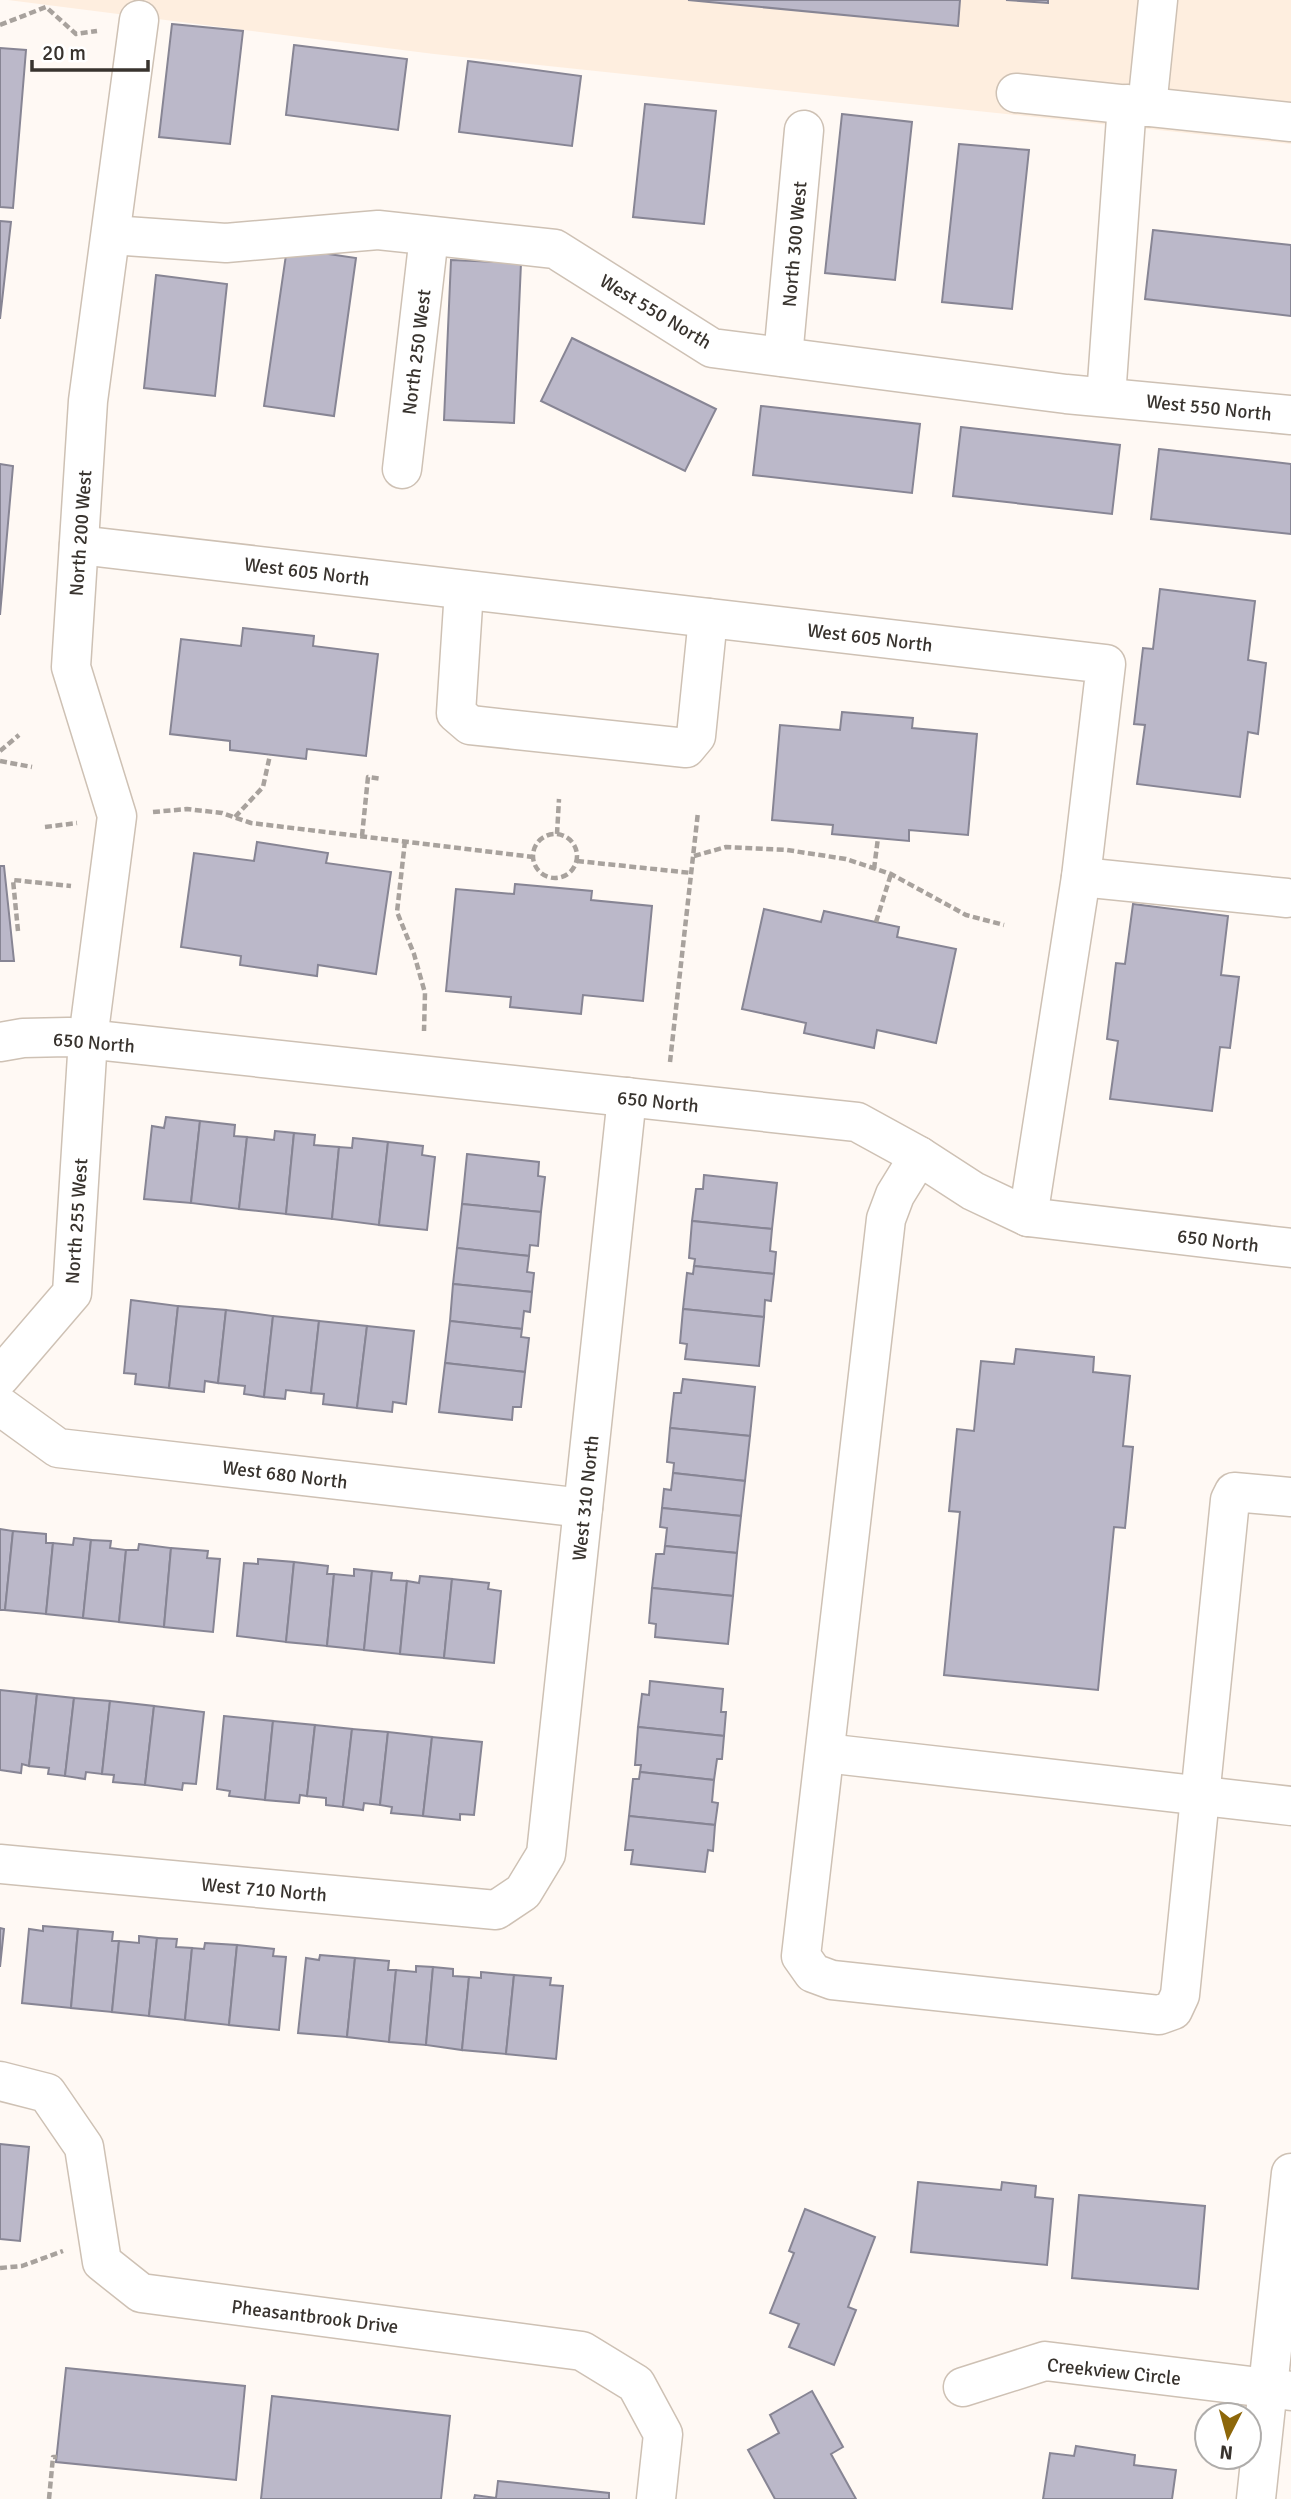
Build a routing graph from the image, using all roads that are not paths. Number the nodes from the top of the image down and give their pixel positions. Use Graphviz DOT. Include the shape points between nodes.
graph roads {
  1 [pos="1158,0"];
  2 [pos="139,20"];
  3 [pos="1016,93"];
  4 [pos="1137,106"];
  5 [pos="1291,122"];
  6 [pos="804,130"];
  7 [pos="110,235"];
  8 [pos="429,236"];
  9 [pos="783,357"];
  10 [pos="1106,397"];
  11 [pos="1291,415"];
  12 [pos="402,469"];
  13 [pos="79,545"];
  14 [pos="464,590"];
  15 [pos="708,618"];
  16 [pos="1081,877"];
  17 [pos="1287,898"];
  18 [pos="88,1039"];
  19 [pos="0,1042"];
  20 [pos="627,1097"];
  21 [pos="919,1156"];
  22 [pos="1028,1217"];
  23 [pos="1291,1248"];
  24 [pos="0,1377"];
  25 [pos="0,1406"];
  26 [pos="1291,1497"];
  27 [pos="583,1508"];
  28 [pos="825,1753"];
  29 [pos="1200,1795"];
  30 [pos="1291,1806"];
  31 [pos="0,1864"];
  32 [pos="523,1892"];
  33 [pos="0,2081"];
  34 [pos="1291,2173"];
  35 [pos="963,2387"];
  36 [pos="1280,2390"];
  37 [pos="656,2499"];
  38 [pos="1256,2499"];
  1 -- 4 [label="street"];
  2 -- 7 [label="street, North 200 West"];
  3 -- 4 [label="street"];
  4 -- 5 [label="street"];
  4 -- 10 [label="street"];
  6 -- 9 [label="street, North 300 West"];
  7 -- 8 [label="street, West 550 North" via="226,243 378,230"];
  7 -- 13 [label="street, North 200 West" via="88,401"];
  8 -- 9 [label="street, West 550 North" via="555,249 712,348"];
  8 -- 12 [label="street, North 250 West"];
  9 -- 10 [label="street, West 550 North"];
  10 -- 11 [label="street, West 550 North"];
  13 -- 14 [label="street, West 605 North"];
  13 -- 18 [label="street, North 200 West" via="71,667 117,816"];
  14 -- 15 [label="street, West 605 North"];
  14 -- 15 [label="street" via="456,713 470,725 686,748 696,736"];
  15 -- 16 [label="street, West 605 North" via="1106,664"];
  16 -- 17 [label="street"];
  16 -- 22 [label="street, West 605 North"];
  18 -- 19 [label="street, 650 North"];
  18 -- 20 [label="street, 650 North"];
  18 -- 24 [label="street, North 255 West" via="72,1293"];
  20 -- 21 [label="street, 650 North" via="857,1122"];
  20 -- 27 [label="street, West 310 North"];
  21 -- 22 [label="street, 650 North" via="973,1191"];
  21 -- 28 [label="street" via="886,1219"];
  22 -- 23 [label="street, 650 North"];
  25 -- 27 [label="street, West 680 North" via="58,1448"];
  26 -- 29 [label="street" via="1234,1492 1230,1500"];
  27 -- 32 [label="street, West 310 North" via="546,1854"];
  28 -- 29 [label="street"];
  28 -- 29 [label="street" via="801,1956 813,1973 846,1982 1159,2015 1173,2011 1180,1995"];
  29 -- 30 [label="street"];
  31 -- 32 [label="street, West 710 North" via="496,1910"];
  33 -- 37 [label="street, Pheasantbrook Drive" via="47,2093 84,2147 102,2262 141,2293 582,2351 636,2384 663,2434"];
  34 -- 36 [label="street"];
  35 -- 36 [label="street, Creekview Circle" via="1045,2361"];
  36 -- 38 [label="street"];
}
